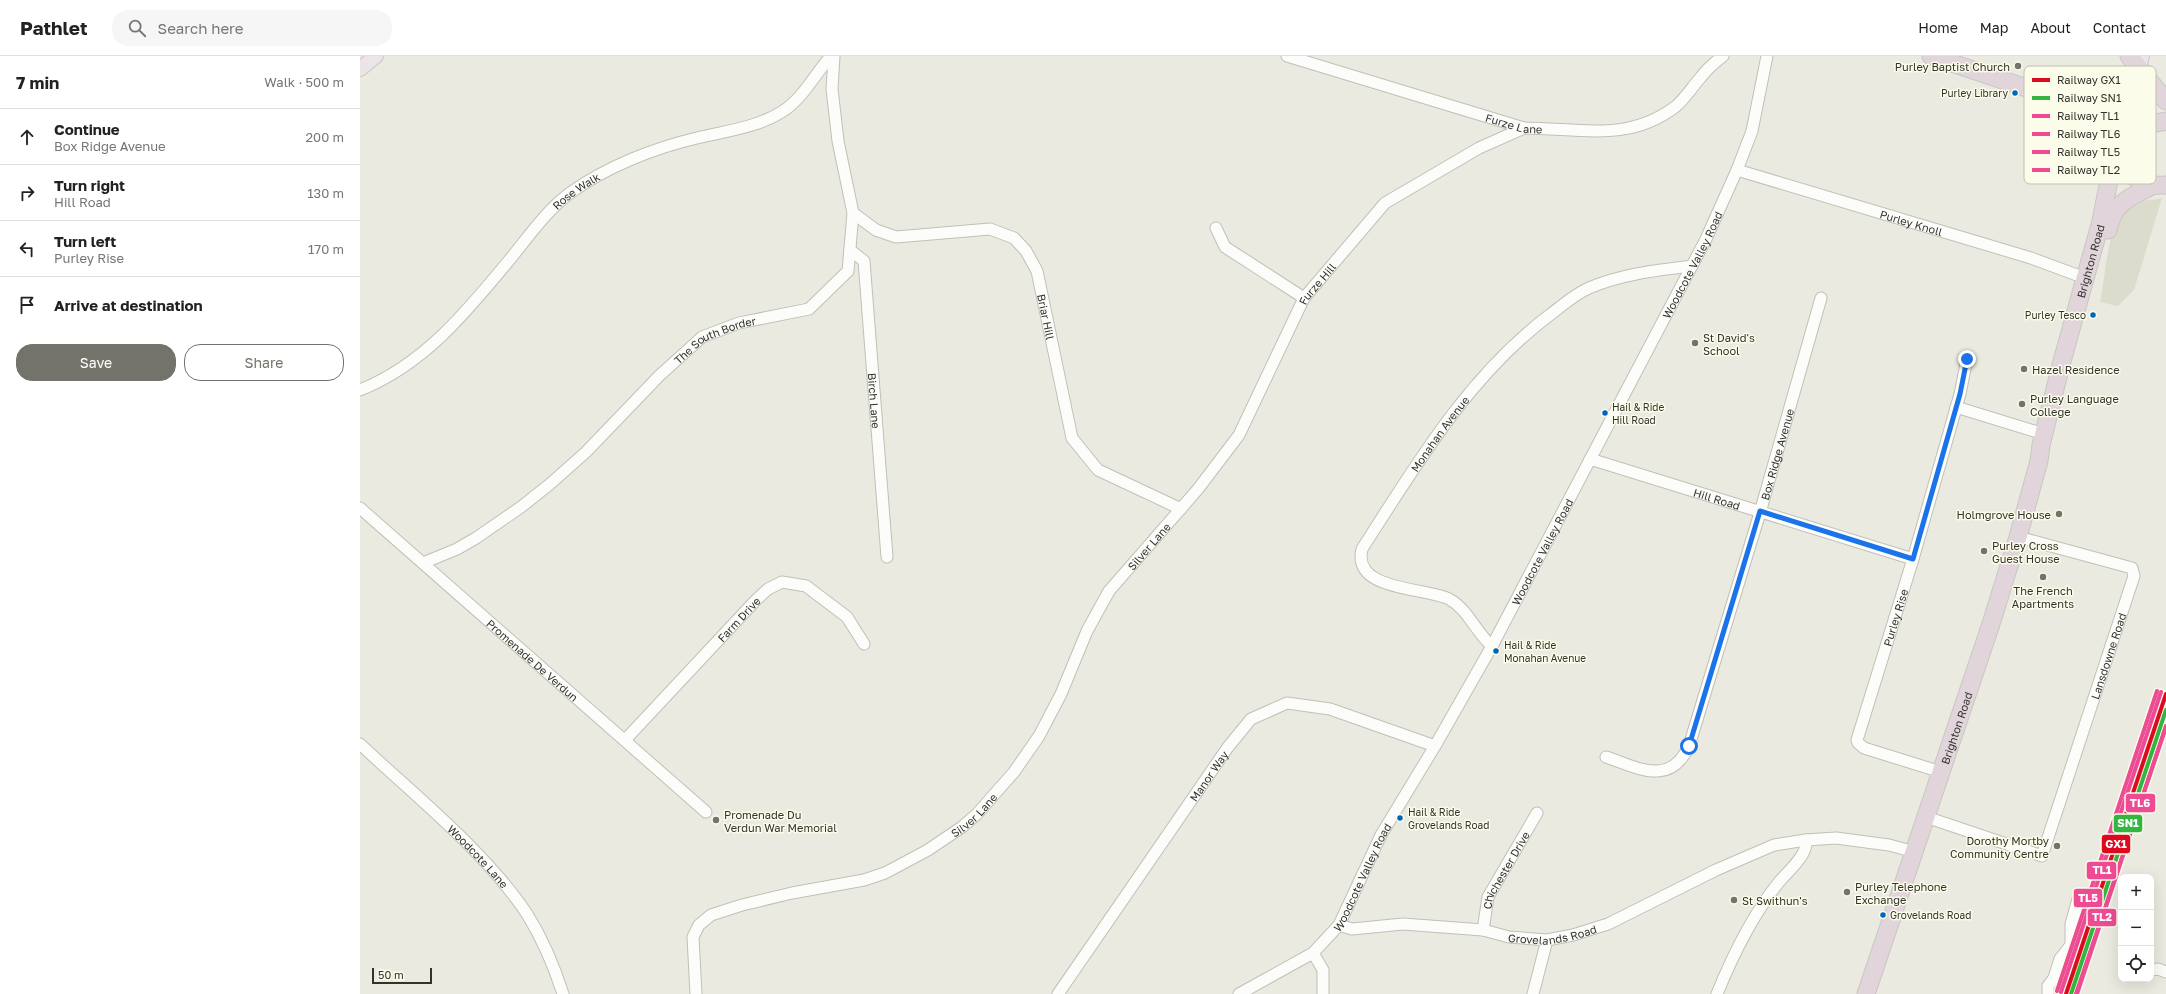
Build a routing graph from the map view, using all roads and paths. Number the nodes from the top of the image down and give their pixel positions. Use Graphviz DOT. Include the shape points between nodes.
graph roads {
  1 [pos="376,56"];
  2 [pos="831,56"];
  3 [pos="834,56"];
  4 [pos="1287,56"];
  5 [pos="1723,56"];
  6 [pos="1767,56"];
  7 [pos="1931,56"];
  8 [pos="360,69"];
  9 [pos="2024,86"];
  10 [pos="2156,90"];
  11 [pos="2166,101"];
  12 [pos="2166,121"];
  13 [pos="2156,123"];
  14 [pos="1524,128"];
  15 [pos="1737,170"];
  16 [pos="2108,184"];
  17 [pos="2146,184"];
  18 [pos="2160,185"];
  19 [pos="853,213"];
  20 [pos="1216,228"];
  21 [pos="850,250"];
  22 [pos="1692,266"];
  23 [pos="2085,278"];
  24 [pos="1304,298"];
  25 [pos="1821,298"];
  26 [pos="1967,359"];
  27 [pos="360,390"];
  28 [pos="1956,406"];
  29 [pos="2044,434"];
  30 [pos="1590,459"];
  31 [pos="2040,460"];
  32 [pos="360,508"];
  33 [pos="1181,509"];
  34 [pos="1760,511"];
  35 [pos="2018,537"];
  36 [pos="887,558"];
  37 [pos="1913,559"];
  38 [pos="423,562"];
  39 [pos="864,644"];
  40 [pos="1492,646"];
  41 [pos="625,740"];
  42 [pos="360,744"];
  43 [pos="1435,746"];
  44 [pos="1606,757"];
  45 [pos="1941,772"];
  46 [pos="706,812"];
  47 [pos="1537,813"];
  48 [pos="1926,817"];
  49 [pos="1806,840"];
  50 [pos="1915,852"];
  51 [pos="2078,899"];
  52 [pos="1339,925"];
  53 [pos="1483,930"];
  54 [pos="1547,940"];
  55 [pos="1313,953"];
  56 [pos="2154,970"];
  57 [pos="2166,972"];
  58 [pos="563,994"];
  59 [pos="696,994"];
  60 [pos="1058,994"];
  61 [pos="1239,994"];
  62 [pos="1323,994"];
  63 [pos="1533,994"];
  64 [pos="1717,994"];
  65 [pos="1866,994"];
  66 [pos="2048,994"];
  1 -- 8 [label="main road"];
  2 -- 27 [label="street, Rose Walk" via="798,98 781,112 750,125 657,150 606,172 569,194 444,334 397,371"];
  3 -- 19 [label="street, The South Border" via="832,89 838,141"];
  4 -- 14 [label="street, Furze Lane"];
  5 -- 14 [label="street, Furze Lane" via="1675,107 1642,125 1611,132"];
  6 -- 15 [label="street, Woodcote Valley Road" via="1752,131"];
  7 -- 9 [label="highway"];
  10 -- 11 [label="highway"];
  12 -- 13 [label="highway"];
  14 -- 24 [label="street, Furze Hill" via="1479,148 1385,203"];
  15 -- 22 [label="street, Woodcote Valley Road"];
  15 -- 23 [label="street, Purley Knoll" via="2031,258"];
  16 -- 23 [label="highway, Brighton Road"];
  17 -- 18 [label="highway"];
  18 -- 31 [label="highway, Brighton Road" via="2122,202 2113,214 2049,447"];
  19 -- 21 [label="street, The South Border"];
  19 -- 33 [label="street, Briar Hill" via="876,230 896,237 990,229 1014,238 1026,251 1037,271 1072,438 1098,470"];
  20 -- 24 [label="street" via="1225,247"];
  21 -- 36 [label="street, Birch Lane" via="864,261"];
  21 -- 38 [label="street, The South Border" via="848,271 809,309 738,323 702,337 586,452 550,484 511,515 476,538 457,549"];
  22 -- 30 [label="street, Woodcote Valley Road"];
  22 -- 40 [label="street, Monahan Avenue" via="1628,276 1588,289 1529,331 1500,358 1466,397 1362,549 1362,568 1371,577 1449,600 1458,606 1482,638"];
  23 -- 29 [label="highway, Brighton Road"];
  24 -- 33 [label="street, Furze Hill" via="1239,435"];
  25 -- 34 [label="street, Box Ridge Avenue"];
  26 -- 28 [label="street, Purley Rise"];
  28 -- 29 [label="street"];
  28 -- 37 [label="street, Purley Rise"];
  29 -- 31 [label="highway, Brighton Road"];
  30 -- 34 [label="street, Hill Road"];
  30 -- 40 [label="street, Woodcote Valley Road"];
  31 -- 35 [label="highway, Brighton Road"];
  32 -- 38 [label="street, Promenade De Verdun"];
  33 -- 59 [label="street, Silver Lane" via="1109,591 1039,736 1014,772 977,814 928,850 884,873 864,880 792,892 711,915 699,925 693,937"];
  34 -- 37 [label="street, Hill Road"];
  34 -- 44 [label="street, Box Ridge Avenue" via="1686,753 1676,764 1659,772 1644,770"];
  35 -- 45 [label="highway, Brighton Road"];
  35 -- 48 [label="street, Lansdowne Road" via="2132,568 2134,573 2042,856"];
  37 -- 45 [label="street, Purley Rise" via="1857,740 1864,748"];
  38 -- 41 [label="street, Promenade De Verdun"];
  39 -- 41 [label="street, Farm Drive" via="847,616 806,586 789,582 774,585 756,600"];
  40 -- 43 [label="street, Woodcote Valley Road"];
  41 -- 46 [label="street, Promenade De Verdun"];
  42 -- 58 [label="street, Woodcote Lane" via="463,840 516,899 544,944"];
  43 -- 52 [label="street, Woodcote Valley Road" via="1381,835"];
  43 -- 60 [label="street, Manor Way" via="1330,709 1287,703 1251,719 1223,753"];
  45 -- 48 [label="highway, Brighton Road"];
  47 -- 53 [label="street, Chichester Drive" via="1488,897"];
  48 -- 50 [label="highway, Brighton Road"];
  49 -- 50 [label="street, Grovelands Road" via="1852,839"];
  49 -- 54 [label="street, Grovelands Road" via="1760,850 1608,924 1574,935"];
  49 -- 64 [label="street" via="1806,849 1773,889 1743,940"];
  50 -- 65 [label="highway, Brighton Road"];
  51 -- 66 [label="street" via="2071,924 2071,945 2060,959 2054,978 2048,986"];
  52 -- 53 [label="street, Grovelands Road" via="1352,930 1403,924"];
  52 -- 55 [label="street, Woodcote Valley Road"];
  53 -- 54 [label="street, Grovelands Road" via="1509,937"];
  54 -- 63 [label="street"];
  55 -- 61 [label="street, Woodcote Valley Road"];
  55 -- 62 [label="street" via="1323,970"];
  56 -- 57 [label="street"];
}
